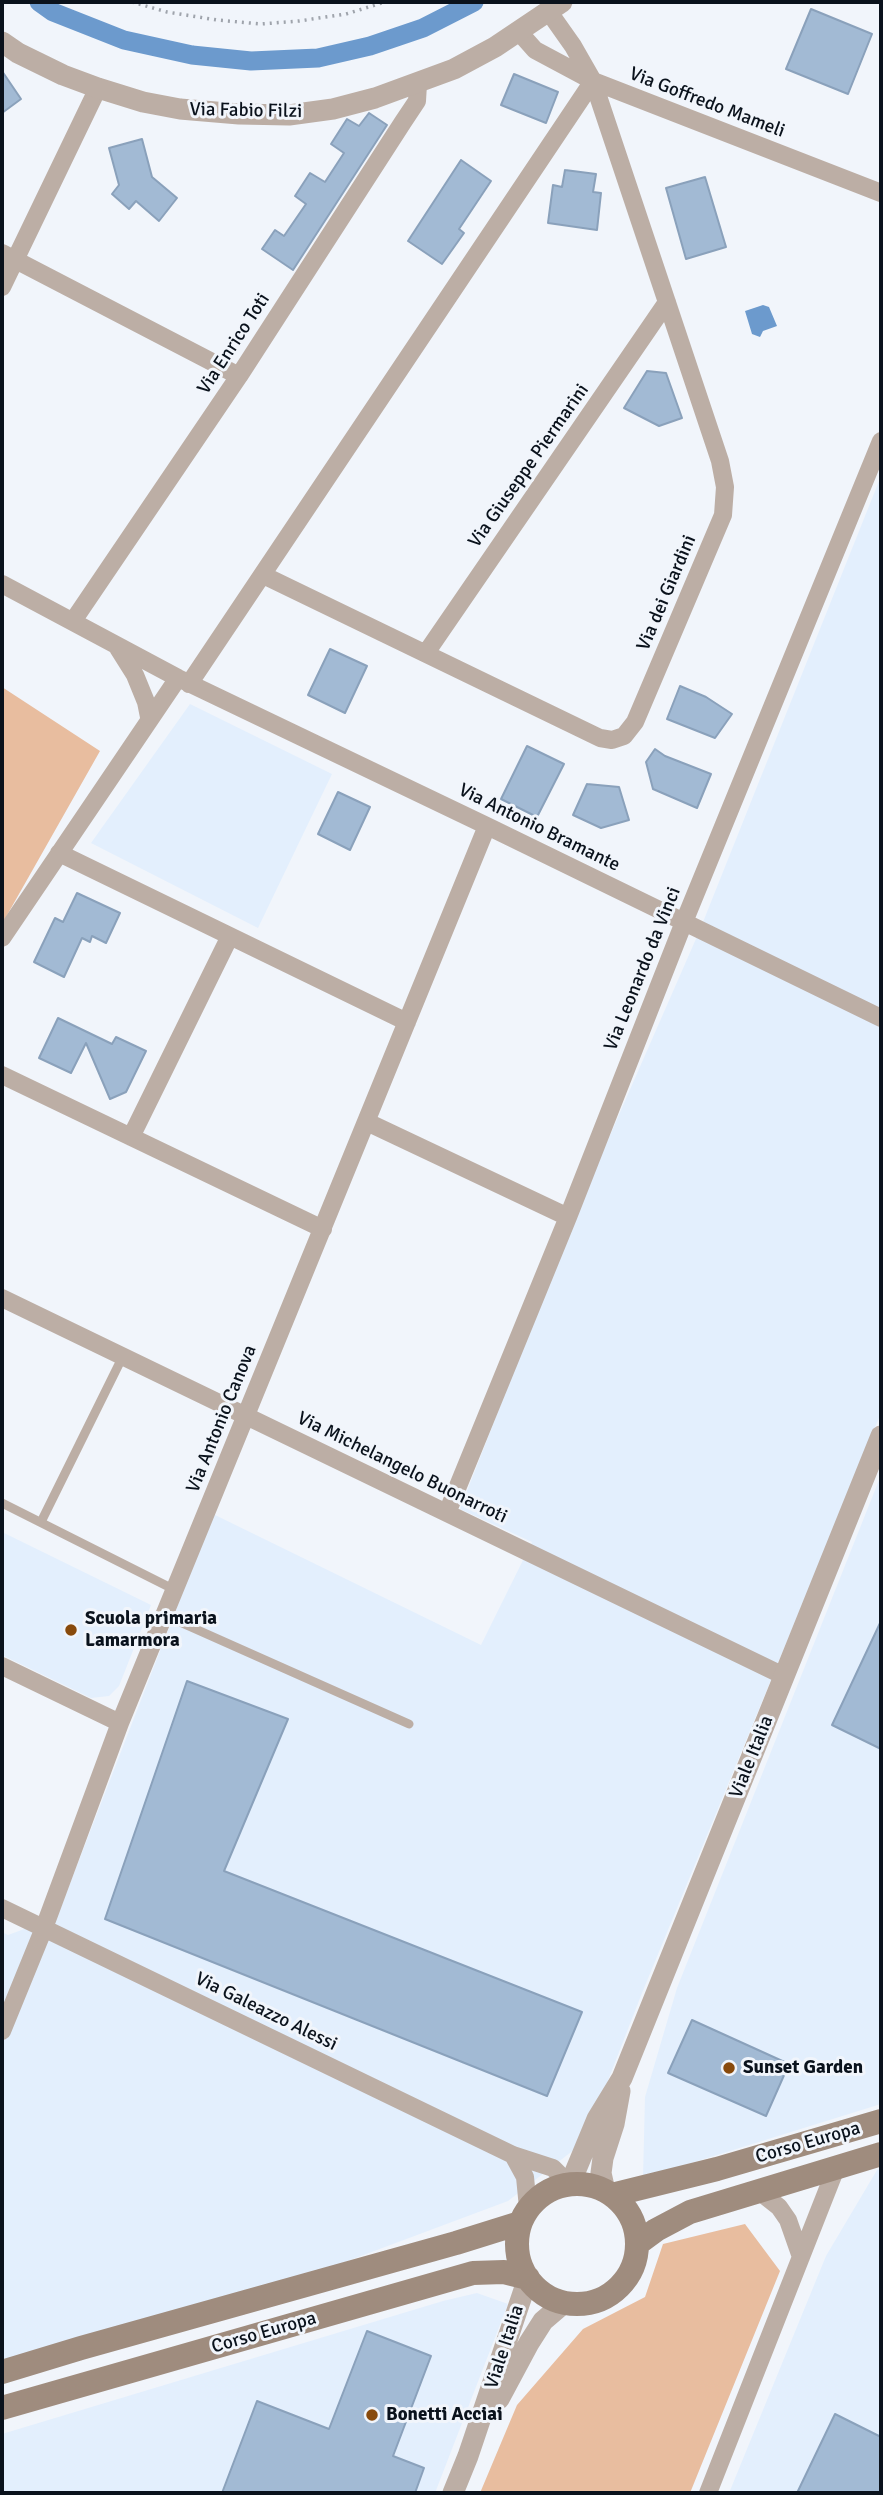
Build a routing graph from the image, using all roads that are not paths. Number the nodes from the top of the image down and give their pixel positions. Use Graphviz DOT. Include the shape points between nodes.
graph roads {
  1 [pos="556,7"];
  2 [pos="519,32"];
  3 [pos="2,42"];
  4 [pos="593,80"];
  5 [pos="418,84"];
  6 [pos="98,89"];
  7 [pos="881,193"];
  8 [pos="9,257"];
  9 [pos="2,288"];
  10 [pos="667,302"];
  11 [pos="239,376"];
  12 [pos="881,441"];
  13 [pos="263,575"];
  14 [pos="2,584"];
  15 [pos="73,621"];
  16 [pos="117,645"];
  17 [pos="426,653"];
  18 [pos="183,681"];
  19 [pos="149,718"];
  20 [pos="487,825"];
  21 [pos="58,853"];
  22 [pos="684,922"];
  23 [pos="230,936"];
  24 [pos="2,937"];
  25 [pos="881,1018"];
  26 [pos="407,1022"];
  27 [pos="2,1075"];
  28 [pos="366,1122"];
  29 [pos="131,1137"];
  30 [pos="568,1217"];
  31 [pos="323,1228"];
  32 [pos="2,1298"];
  33 [pos="122,1356"];
  34 [pos="246,1415"];
  35 [pos="880,1444"];
  36 [pos="2,1503"];
  37 [pos="447,1513"];
  38 [pos="41,1522"];
  39 [pos="175,1590"];
  40 [pos="164,1615"];
  41 [pos="2,1666"];
  42 [pos="784,1676"];
  43 [pos="120,1723"];
  44 [pos="409,1724"];
  45 [pos="2,1908"];
  46 [pos="44,1928"];
  47 [pos="2,2031"];
  48 [pos="622,2078"];
  49 [pos="881,2121"];
  50 [pos="881,2154"];
  51 [pos="513,2155"];
  52 [pos="836,2168"];
  53 [pos="569,2184"];
  54 [pos="760,2192"];
  55 [pos="609,2193"];
  56 [pos="524,2215"];
  57 [pos="637,2244"];
  58 [pos="800,2257"];
  59 [pos="528,2278"];
  60 [pos="564,2303"];
  61 [pos="2,2372"];
  62 [pos="2,2408"];
  63 [pos="468,2456"];
  64 [pos="453,2493"];
  65 [pos="708,2493"];
  1 -- 2 [label="street, Via Fabio Filzi"];
  1 -- 4 [label="street"];
  2 -- 4 [label="street, Via Goffredo Mameli" via="535,50"];
  2 -- 5 [label="street, Via Fabio Filzi"];
  3 -- 6 [label="street, Via Fabio Filzi"];
  4 -- 7 [label="street, Via Goffredo Mameli"];
  4 -- 10 [label="street, Via dei Giardini"];
  4 -- 13 [label="street"];
  5 -- 6 [label="street, Via Fabio Filzi" via="333,109 289,115 180,109"];
  5 -- 11 [label="street, Via Enrico Toti" via="417,101"];
  6 -- 8 [label="street"];
  8 -- 9 [label="street"];
  8 -- 11 [label="street"];
  10 -- 17 [label="street, Via Giuseppe Piermarini"];
  10 -- 17 [label="street, Via dei Giardini" via="720,461 725,487 723,515 631,729 612,740 600,738"];
  11 -- 15 [label="street, Via Enrico Toti"];
  12 -- 22 [label="street, Via Leonardo da Vinci"];
  13 -- 17 [label="street, Via dei Giardini"];
  13 -- 18 [label="street"];
  14 -- 15 [label="street, Via Antonio Bramante"];
  15 -- 16 [label="street, Via Antonio Bramante"];
  16 -- 18 [label="street, Via Antonio Bramante"];
  16 -- 19 [label="street" via="135,675"];
  18 -- 19 [label="street"];
  18 -- 20 [label="street, Via Antonio Bramante"];
  19 -- 21 [label="street"];
  20 -- 22 [label="street, Via Antonio Bramante"];
  20 -- 26 [label="street, Via Antonio Canova"];
  21 -- 23 [label="street"];
  21 -- 24 [label="street"];
  22 -- 25 [label="street, Via Antonio Bramante"];
  22 -- 30 [label="street, Via Leonardo da Vinci"];
  23 -- 26 [label="street"];
  23 -- 29 [label="street"];
  26 -- 28 [label="street, Via Antonio Canova"];
  27 -- 29 [label="street"];
  28 -- 30 [label="street"];
  28 -- 31 [label="street, Via Antonio Canova"];
  29 -- 31 [label="street"];
  30 -- 37 [label="street, Via Leonardo da Vinci"];
  31 -- 34 [label="street, Via Antonio Canova"];
  32 -- 33 [label="street, Via Michelangelo Buonarroti"];
  33 -- 34 [label="street, Via Michelangelo Buonarroti"];
  33 -- 38 [label="lane"];
  34 -- 37 [label="street, Via Michelangelo Buonarroti"];
  34 -- 39 [label="street, Via Antonio Canova"];
  35 -- 42 [label="street, Viale Italia"];
  36 -- 38 [label="lane"];
  37 -- 42 [label="street, Via Michelangelo Buonarroti"];
  38 -- 39 [label="lane"];
  39 -- 40 [label="street, Via Antonio Canova"];
  40 -- 43 [label="street, Via Antonio Canova"];
  40 -- 44 [label="lane"];
  41 -- 43 [label="street"];
  42 -- 48 [label="street, Viale Italia"];
  43 -- 46 [label="street, Via Antonio Canova"];
  45 -- 46 [label="street, Via Galeazzo Alessi"];
  46 -- 47 [label="street, Via Antonio Canova"];
  46 -- 51 [label="street, Via Galeazzo Alessi"];
  48 -- 53 [label="street, Viale Italia" via="597,2119"];
  48 -- 55 [label="street, Viale Italia" via="601,2173"];
  49 -- 55 [label="main road, Corso Europa" via="717,2169"];
  50 -- 52 [label="main road, Corso Europa"];
  51 -- 53 [label="street, Via Galeazzo Alessi" via="554,2168"];
  51 -- 56 [label="street" via="526,2177"];
  52 -- 54 [label="main road, Corso Europa"];
  52 -- 58 [label="street"];
  53 -- 55 [label="main road"];
  53 -- 56 [label="main road" via="555,2188"];
  54 -- 57 [label="main road, Corso Europa" via="690,2212"];
  54 -- 58 [label="street" via="771,2198 788,2220"];
  55 -- 57 [label="main road" via="631,2216"];
  56 -- 59 [label="main road" via="518,2258"];
  56 -- 61 [label="main road, Corso Europa" via="456,2244"];
  57 -- 60 [label="main road" via="635,2262 614,2291 599,2300"];
  58 -- 65 [label="street"];
  59 -- 60 [label="main road" via="537,2289"];
  59 -- 62 [label="main road, Corso Europa" via="504,2272 473,2273"];
  59 -- 63 [label="street, Viale Italia"];
  60 -- 63 [label="street, Viale Italia" via="551,2312 529,2343"];
  63 -- 64 [label="street, Viale Italia"];
}
